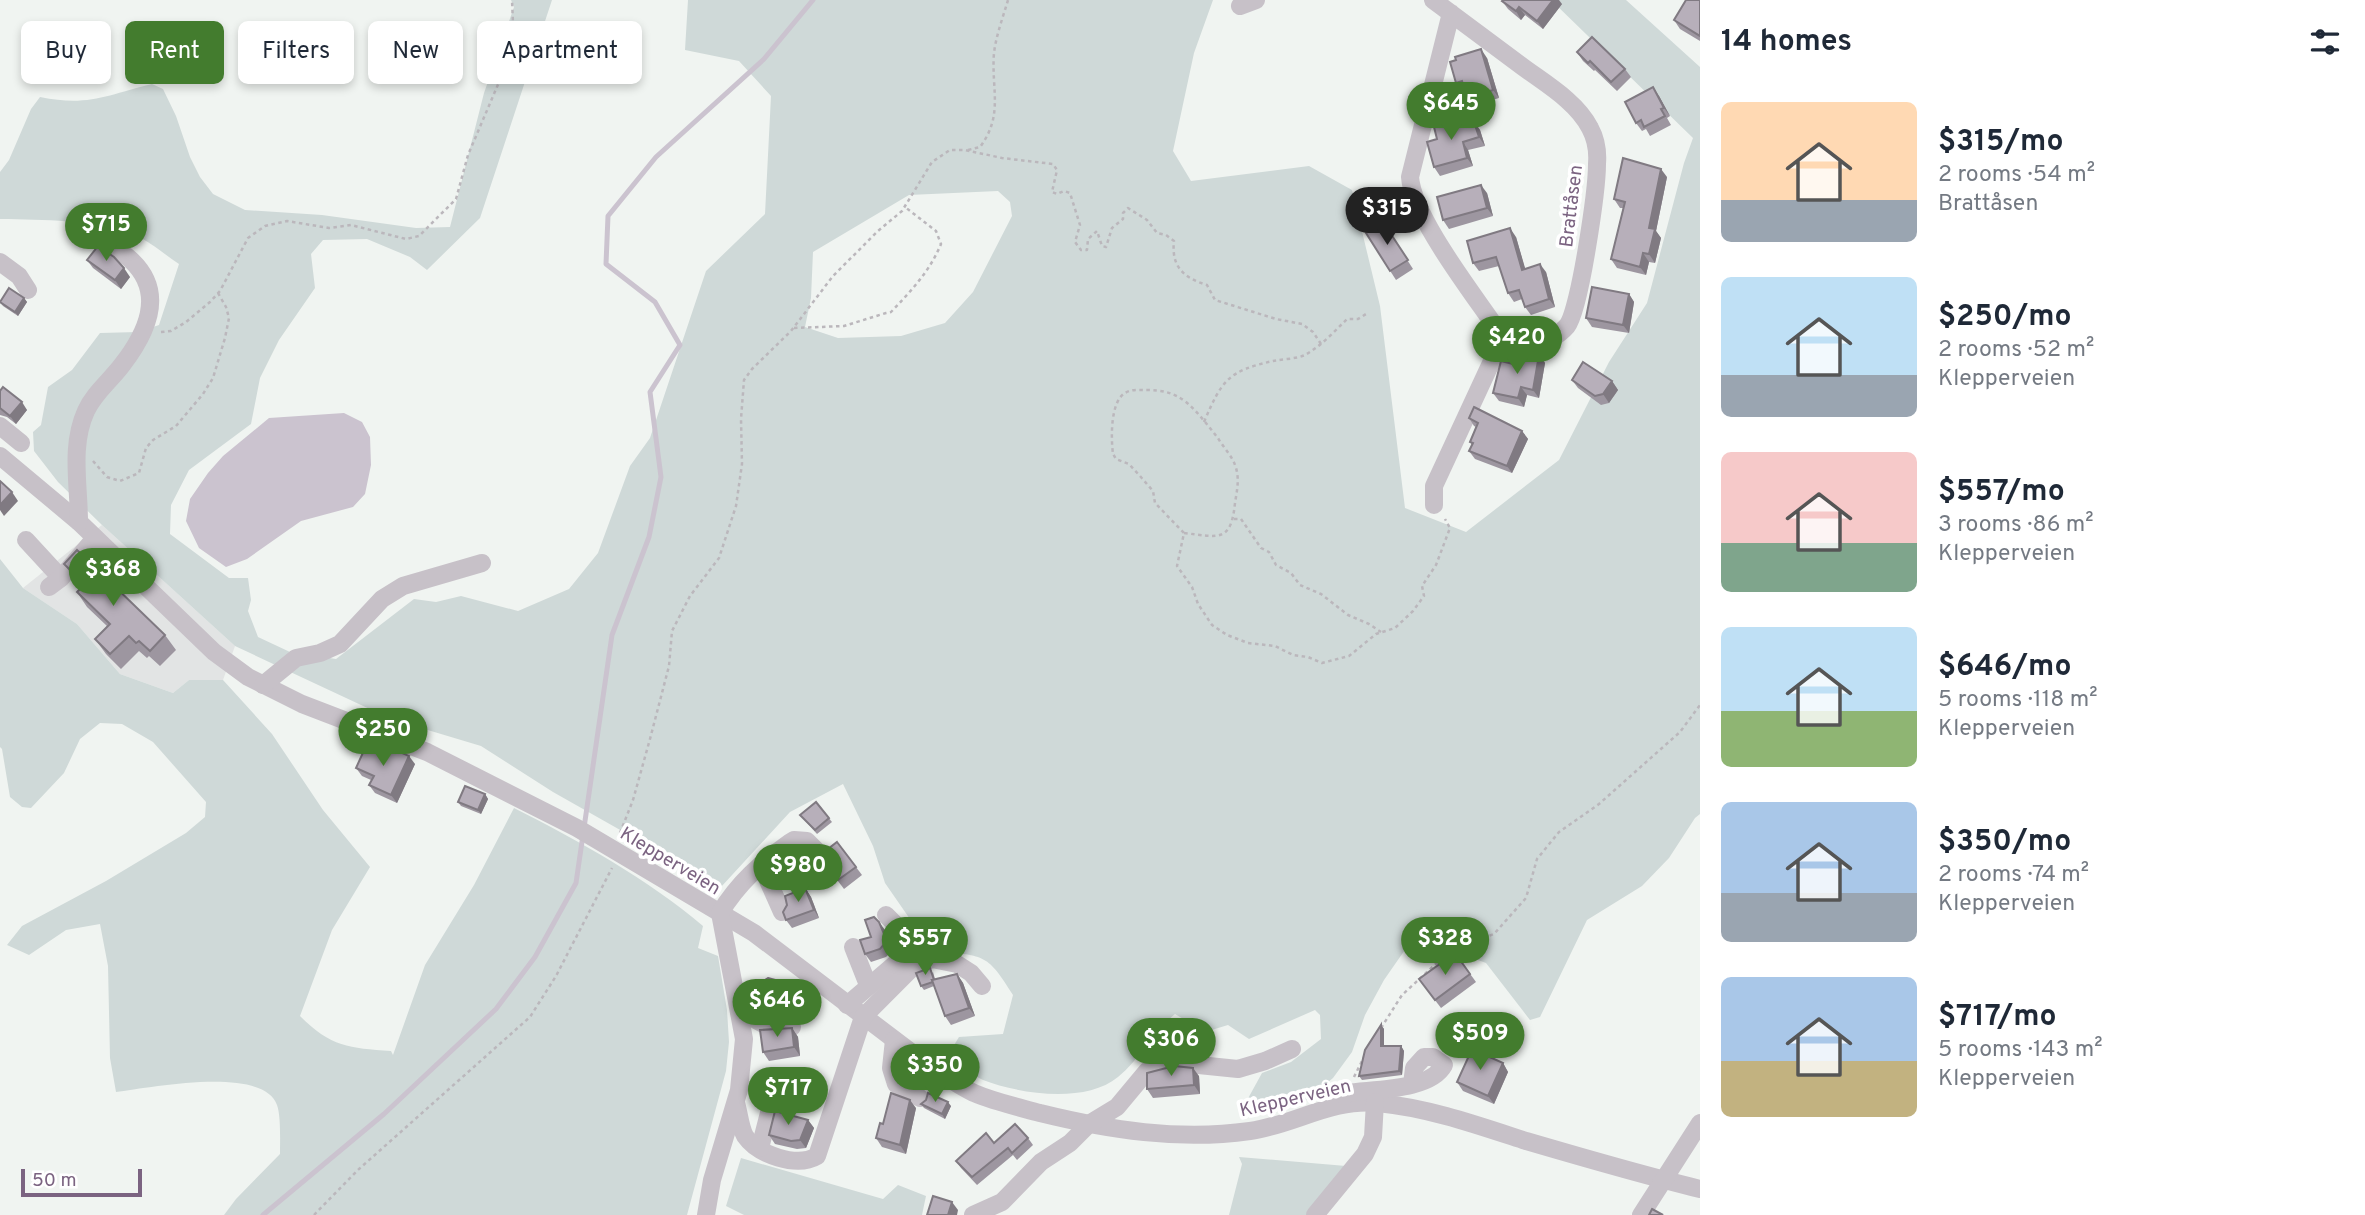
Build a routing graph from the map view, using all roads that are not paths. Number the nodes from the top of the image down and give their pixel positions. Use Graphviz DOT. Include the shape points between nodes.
graph roads {
  1 [pos="1433,0"];
  2 [pos="1451,13"];
  3 [pos="92,234"];
  4 [pos="0,262"];
  5 [pos="28,290"];
  6 [pos="1504,335"];
  7 [pos="0,426"];
  8 [pos="21,443"];
  9 [pos="0,456"];
  10 [pos="1434,505"];
  11 [pos="79,522"];
  12 [pos="95,538"];
  13 [pos="26,540"];
  14 [pos="482,564"];
  15 [pos="263,685"];
  16 [pos="816,850"];
  17 [pos="761,864"];
  18 [pos="782,912"];
  19 [pos="720,913"];
  20 [pos="886,915"];
  21 [pos="853,947"];
  22 [pos="868,985"];
  23 [pos="982,986"];
  24 [pos="847,1005"];
  25 [pos="739,1011"];
  26 [pos="863,1017"];
  27 [pos="792,1027"];
  28 [pos="894,1040"];
  29 [pos="1292,1049"];
  30 [pos="1412,1084"];
  31 [pos="920,1098"];
  32 [pos="1340,1099"];
  33 [pos="1375,1102"];
  34 [pos="736,1103"];
  35 [pos="771,1105"];
  36 [pos="1700,1123"];
  37 [pos="1089,1124"];
  38 [pos="760,1148"];
  39 [pos="1665,1180"];
  40 [pos="1700,1189"];
  41 [pos="706,1215"];
  42 [pos="973,1215"];
  43 [pos="1315,1215"];
  44 [pos="1641,1215"];
  1 -- 2 [label="street, Brattåsen"];
  2 -- 6 [label="street" via="1410,177 1429,226"];
  2 -- 6 [label="street, Brattåsen" via="1570,103 1582,115 1596,143 1598,166 1573,315 1559,334 1547,340 1530,343"];
  3 -- 11 [label="street" via="131,260 146,278 150,306 145,331 94,396 79,429"];
  4 -- 5 [label="street" via="19,276"];
  6 -- 10 [label="street" via="1434,486"];
  7 -- 8 [label="street"];
  9 -- 11 [label="street, Klepperveien"];
  11 -- 12 [label="street, Klepperveien"];
  12 -- 13 [label="street" via="55,582"];
  12 -- 15 [label="street, Klepperveien" via="214,652"];
  14 -- 15 [label="street" via="391,593 340,644 296,657"];
  15 -- 19 [label="street, Klepperveien" via="427,752 513,794"];
  16 -- 17 [label="street" via="807,841 794,840"];
  17 -- 18 [label="street"];
  17 -- 19 [label="street" via="731,894"];
  19 -- 24 [label="street, Klepperveien" via="783,954"];
  19 -- 25 [label="street"];
  20 -- 22 [label="street" via="895,924 906,952"];
  21 -- 22 [label="street"];
  22 -- 24 [label="street"];
  23 -- 26 [label="street" via="957,964 932,959 914,967"];
  24 -- 26 [label="street, Klepperveien"];
  25 -- 27 [label="street" via="771,1028"];
  25 -- 34 [label="street" via="744,1039"];
  26 -- 28 [label="street, Klepperveien"];
  26 -- 38 [label="street" via="817,1156 790,1160"];
  28 -- 31 [label="street" via="891,1068 895,1084"];
  28 -- 37 [label="street, Klepperveien" via="975,1093"];
  29 -- 37 [label="street" via="1238,1069 1179,1063 1157,1066 1147,1070 1117,1107"];
  30 -- 32 [label="street"];
  32 -- 33 [label="street, Klepperveien"];
  32 -- 37 [label="street, Klepperveien" via="1276,1126 1211,1134 1165,1134"];
  33 -- 39 [label="street, Klepperveien" via="1420,1108"];
  33 -- 43 [label="street" via="1373,1137 1365,1154"];
  34 -- 38 [label="street" via="744,1134"];
  34 -- 41 [label="street"];
  35 -- 38 [label="street"];
  36 -- 39 [label="street"];
  37 -- 42 [label="street" via="1041,1162 1002,1202"];
  39 -- 40 [label="street, Klepperveien"];
  39 -- 44 [label="street"];
}
